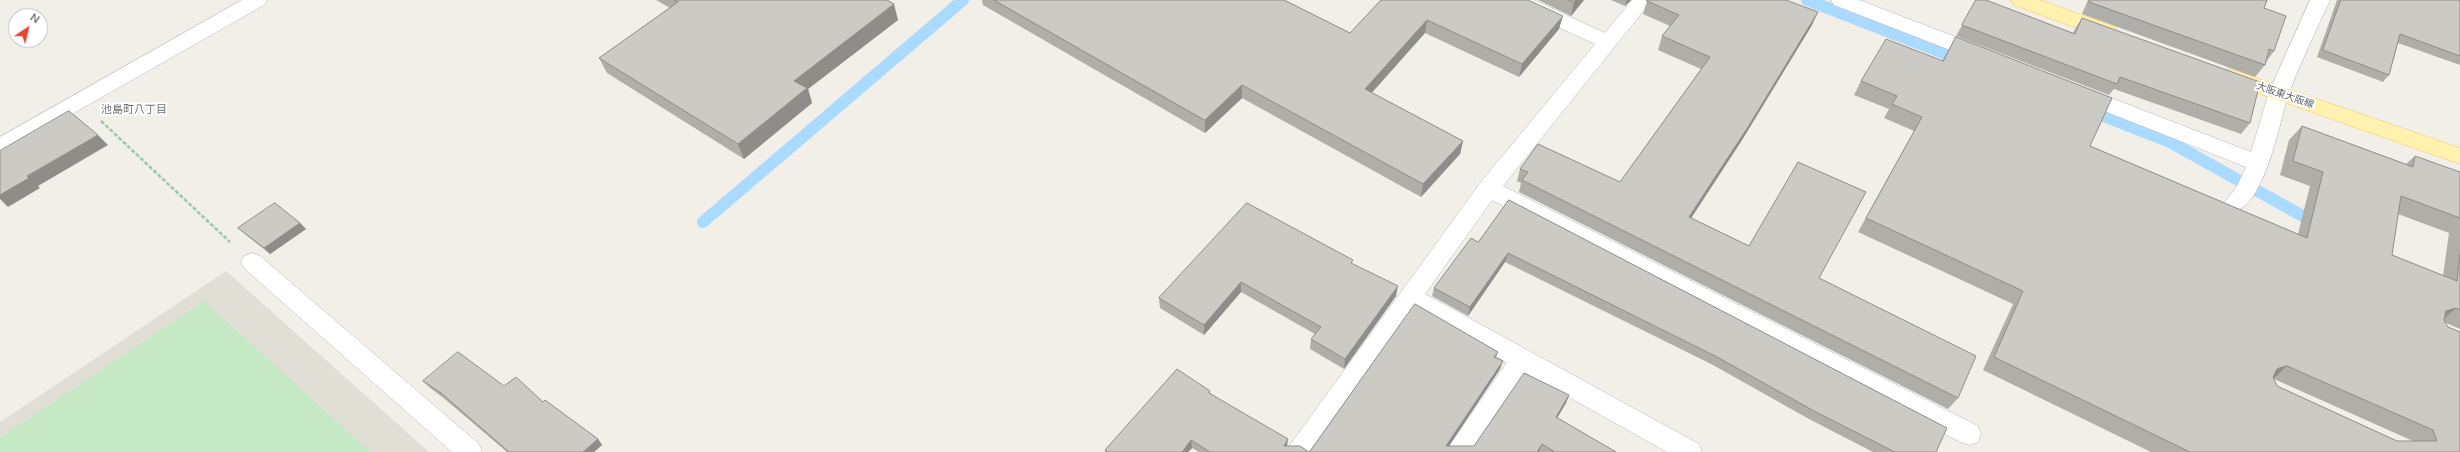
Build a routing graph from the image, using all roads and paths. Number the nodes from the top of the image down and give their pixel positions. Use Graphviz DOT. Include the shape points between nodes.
graph roads {
  1 [pos="257,0"];
  2 [pos="1518,0"];
  3 [pos="1642,0"];
  4 [pos="1841,0"];
  5 [pos="2021,0"];
  6 [pos="2320,0"];
  7 [pos="2125,38"];
  8 [pos="1608,42"];
  9 [pos="1997,61"];
  10 [pos="2212,70"];
  11 [pos="2064,87"];
  12 [pos="2278,94"];
  13 [pos="80,101"];
  14 [pos="0,147"];
  15 [pos="2460,156"];
  16 [pos="2257,163"];
  17 [pos="1489,188"];
  18 [pos="2234,204"];
  19 [pos="252,262"];
  20 [pos="1410,297"];
  21 [pos="1522,359"];
  22 [pos="1969,434"];
  23 [pos="470,452"];
  24 [pos="1297,452"];
  25 [pos="1457,452"];
  26 [pos="1690,452"];
  1 -- 13 [label="street"];
  2 -- 8 [label="street"];
  3 -- 8 [label="street"];
  4 -- 9 [label="street"];
  5 -- 7 [label="main road"];
  6 -- 12 [label="street"];
  8 -- 17 [label="street"];
  10 -- 12 [label="main road, 大阪東大阪線"];
  11 -- 16 [label="street"];
  12 -- 15 [label="main road, 大阪東大阪線"];
  12 -- 16 [label="street"];
  13 -- 14 [label="street"];
  13 -- 19 [label="path"];
  16 -- 18 [label="street" via="2245,195"];
  17 -- 20 [label="street"];
  17 -- 22 [label="street"];
  19 -- 23 [label="street"];
  20 -- 21 [label="street"];
  20 -- 24 [label="street"];
  21 -- 25 [label="lane"];
  21 -- 26 [label="street"];
}
